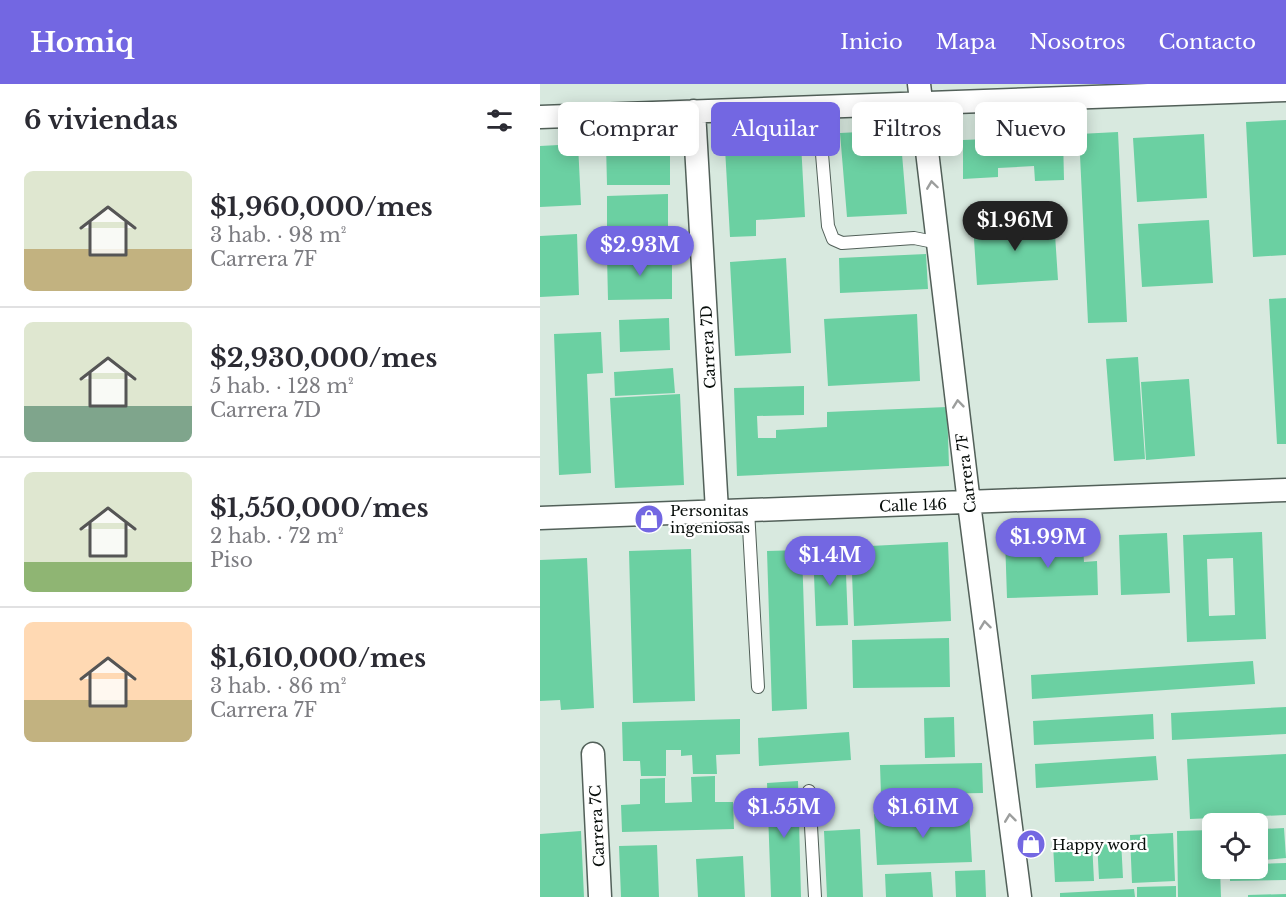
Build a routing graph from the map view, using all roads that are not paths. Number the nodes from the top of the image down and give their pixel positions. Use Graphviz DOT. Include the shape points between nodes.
graph roads {
  1 [pos="1286,90"];
  2 [pos="920,94"];
  3 [pos="699,111"];
  4 [pos="558,116"];
  5 [pos="540,117"];
  6 [pos="697,156"];
  7 [pos="822,156"];
  8 [pos="939,243"];
  9 [pos="1286,490"];
  10 [pos="969,503"];
  11 [pos="748,510"];
  12 [pos="717,511"];
  13 [pos="540,518"];
  14 [pos="758,687"];
  15 [pos="593,754"];
  16 [pos="809,791"];
  17 [pos="600,897"];
  18 [pos="815,897"];
  19 [pos="1020,897"];
  1 -- 2 [label="street"];
  2 -- 3 [label="street"];
  8 -- 2 [label="street, Carrera 7F, one-way"];
  4 -- 5 [label="street"];
  6 -- 12 [label="street, Carrera 7D"];
  7 -- 8 [label="lane" via="832,238 842,243 914,238"];
  10 -- 8 [label="street, Carrera 7F, one-way"];
  9 -- 10 [label="street, Calle 146"];
  10 -- 11 [label="street, Calle 146"];
  19 -- 10 [label="street, Carrera 7F, one-way"];
  11 -- 12 [label="street, Calle 146"];
  11 -- 14 [label="lane"];
  12 -- 13 [label="street, Calle 146"];
  15 -- 17 [label="street, Carrera 7C"];
  16 -- 18 [label="lane"];
}
